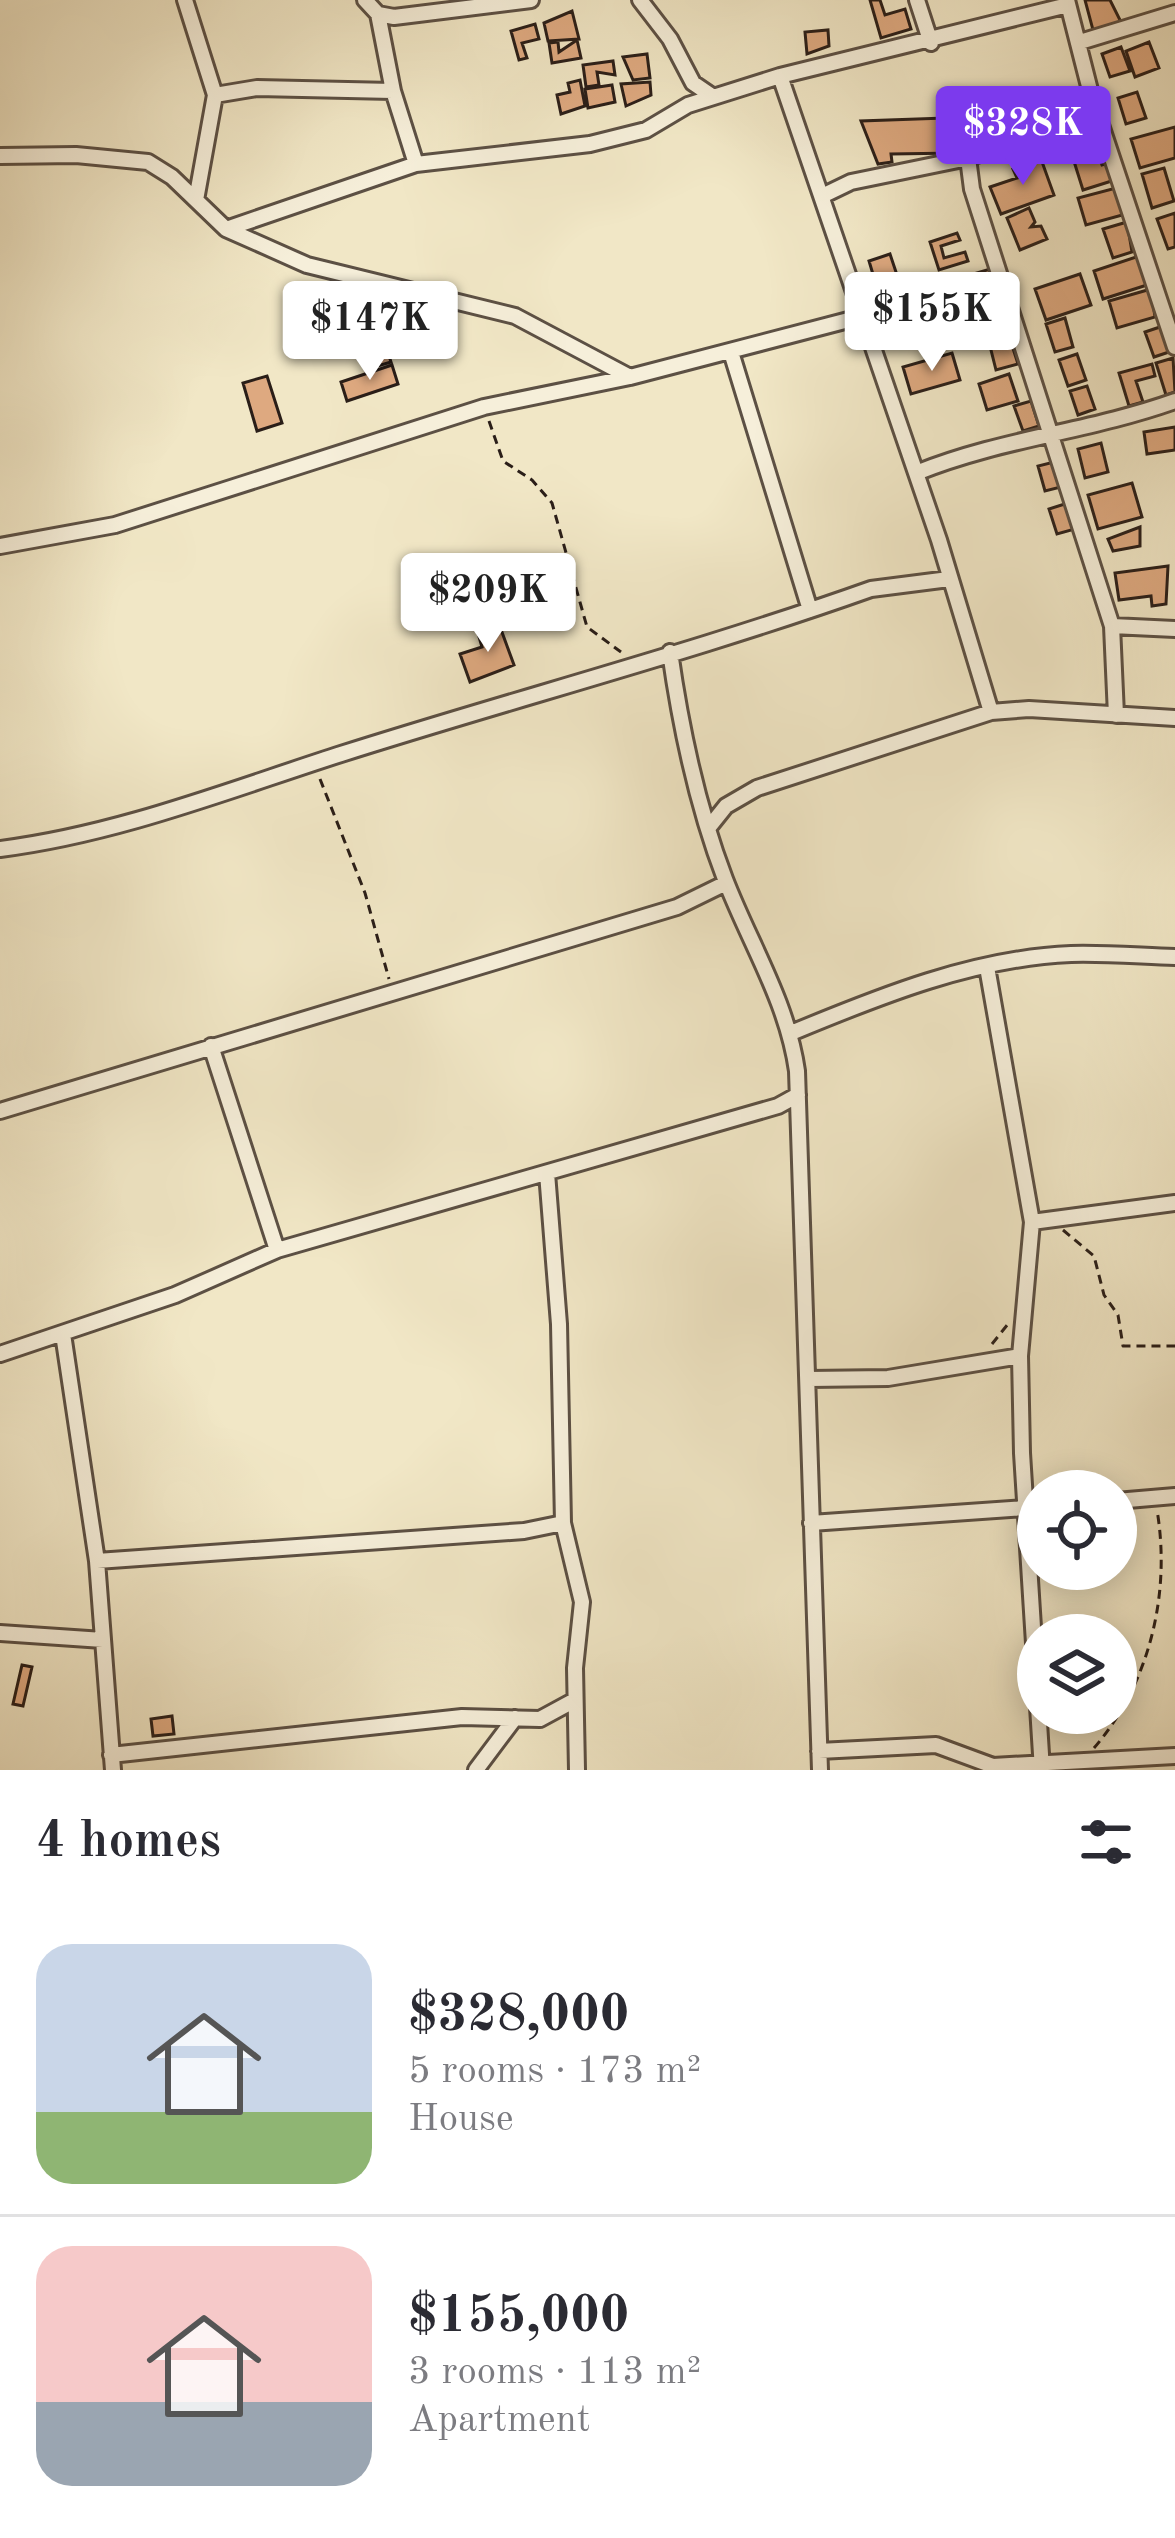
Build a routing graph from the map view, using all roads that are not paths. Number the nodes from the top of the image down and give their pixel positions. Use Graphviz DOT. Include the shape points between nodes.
graph roads {
  1 [pos="185,0"];
  2 [pos="365,0"];
  3 [pos="531,0"];
  4 [pos="640,0"];
  5 [pos="917,0"];
  6 [pos="1067,3"];
  7 [pos="1175,13"];
  8 [pos="378,14"];
  9 [pos="1081,42"];
  10 [pos="932,43"];
  11 [pos="780,76"];
  12 [pos="393,92"];
  13 [pos="215,94"];
  14 [pos="712,96"];
  15 [pos="1098,112"];
  16 [pos="0,156"];
  17 [pos="968,158"];
  18 [pos="416,164"];
  19 [pos="823,196"];
  20 [pos="196,200"];
  21 [pos="226,230"];
  22 [pos="860,317"];
  23 [pos="1174,340"];
  24 [pos="731,352"];
  25 [pos="630,377"];
  26 [pos="1175,400"];
  27 [pos="1049,434"];
  28 [pos="916,473"];
  29 [pos="0,546"];
  30 [pos="949,579"];
  31 [pos="810,610"];
  32 [pos="1112,626"];
  33 [pos="1175,629"];
  34 [pos="670,652"];
  35 [pos="991,712"];
  36 [pos="1116,715"];
  37 [pos="1175,718"];
  38 [pos="710,826"];
  39 [pos="0,849"];
  40 [pos="726,883"];
  41 [pos="1175,957"];
  42 [pos="987,967"];
  43 [pos="791,1033"];
  44 [pos="211,1046"];
  45 [pos="798,1096"];
  46 [pos="1,1105"];
  47 [pos="547,1173"];
  48 [pos="1175,1203"];
  49 [pos="1032,1222"];
  50 [pos="278,1250"];
  51 [pos="63,1334"];
  52 [pos="0,1354"];
  53 [pos="1020,1356"];
  54 [pos="808,1379"];
  55 [pos="1028,1470"];
  56 [pos="1175,1496"];
  57 [pos="1137,1499"];
  58 [pos="1017,1509"];
  59 [pos="563,1522"];
  60 [pos="811,1523"];
  61 [pos="97,1561"];
  62 [pos="1034,1590"];
  63 [pos="0,1633"];
  64 [pos="103,1640"];
  65 [pos="575,1700"];
  66 [pos="515,1718"];
  67 [pos="820,1751"];
  68 [pos="1175,1756"];
  69 [pos="112,1762"];
  70 [pos="1041,1767"];
  71 [pos="476,1770"];
  72 [pos="577,1770"];
  73 [pos="820,1770"];
  1 -- 13 [label="street"];
  2 -- 8 [label="street"];
  3 -- 8 [label="street"];
  4 -- 14 [label="street" via="693,82"];
  5 -- 10 [label="street"];
  6 -- 9 [label="street"];
  6 -- 10 [label="street"];
  7 -- 9 [label="street"];
  8 -- 12 [label="street"];
  9 -- 15 [label="street"];
  10 -- 11 [label="street"];
  11 -- 14 [label="street"];
  11 -- 19 [label="street"];
  12 -- 13 [label="street"];
  12 -- 18 [label="street"];
  13 -- 20 [label="street"];
  14 -- 18 [label="street" via="646,130 590,145"];
  15 -- 17 [label="street"];
  15 -- 23 [label="street"];
  16 -- 20 [label="street" via="148,162"];
  17 -- 19 [label="street" via="851,182"];
  17 -- 27 [label="street"];
  18 -- 21 [label="street"];
  19 -- 22 [label="street"];
  20 -- 21 [label="street"];
  21 -- 25 [label="street" via="308,265 515,316"];
  22 -- 24 [label="street"];
  22 -- 28 [label="street"];
  24 -- 25 [label="street"];
  24 -- 31 [label="street"];
  25 -- 29 [label="street" via="484,407 116,525"];
  26 -- 27 [label="street"];
  27 -- 28 [label="street"];
  27 -- 32 [label="street"];
  28 -- 30 [label="street"];
  30 -- 31 [label="street" via="871,589"];
  30 -- 35 [label="street"];
  31 -- 34 [label="street"];
  32 -- 33 [label="street"];
  32 -- 36 [label="street"];
  34 -- 38 [label="street"];
  34 -- 39 [label="street" via="140,820"];
  35 -- 36 [label="street"];
  35 -- 38 [label="street" via="757,788"];
  36 -- 37 [label="street"];
  38 -- 40 [label="street"];
  40 -- 43 [label="street"];
  40 -- 44 [label="street" via="677,907"];
  41 -- 42 [label="street" via="1069,954"];
  42 -- 43 [label="street" via="924,981"];
  42 -- 49 [label="street"];
  43 -- 45 [label="street"];
  44 -- 46 [label="street"];
  44 -- 50 [label="street"];
  45 -- 47 [label="street"];
  45 -- 54 [label="street"];
  47 -- 50 [label="street"];
  47 -- 59 [label="street"];
  48 -- 49 [label="street"];
  49 -- 53 [label="street"];
  50 -- 51 [label="street"];
  51 -- 52 [label="street"];
  51 -- 61 [label="street"];
  53 -- 54 [label="street" via="887,1378"];
  53 -- 55 [label="street"];
  54 -- 60 [label="street"];
  56 -- 57 [label="street"];
  58 -- 60 [label="street"];
  59 -- 61 [label="street"];
  59 -- 65 [label="street" via="582,1602"];
  60 -- 67 [label="street"];
  61 -- 64 [label="street"];
  62 -- 70 [label="street"];
  63 -- 64 [label="street"];
  64 -- 69 [label="street"];
  65 -- 66 [label="street" via="540,1719"];
  65 -- 72 [label="street"];
  66 -- 69 [label="street" via="462,1717"];
  66 -- 71 [label="street"];
  67 -- 70 [label="street" via="936,1745 992,1766"];
  67 -- 73 [label="street"];
  68 -- 70 [label="street"];
}
